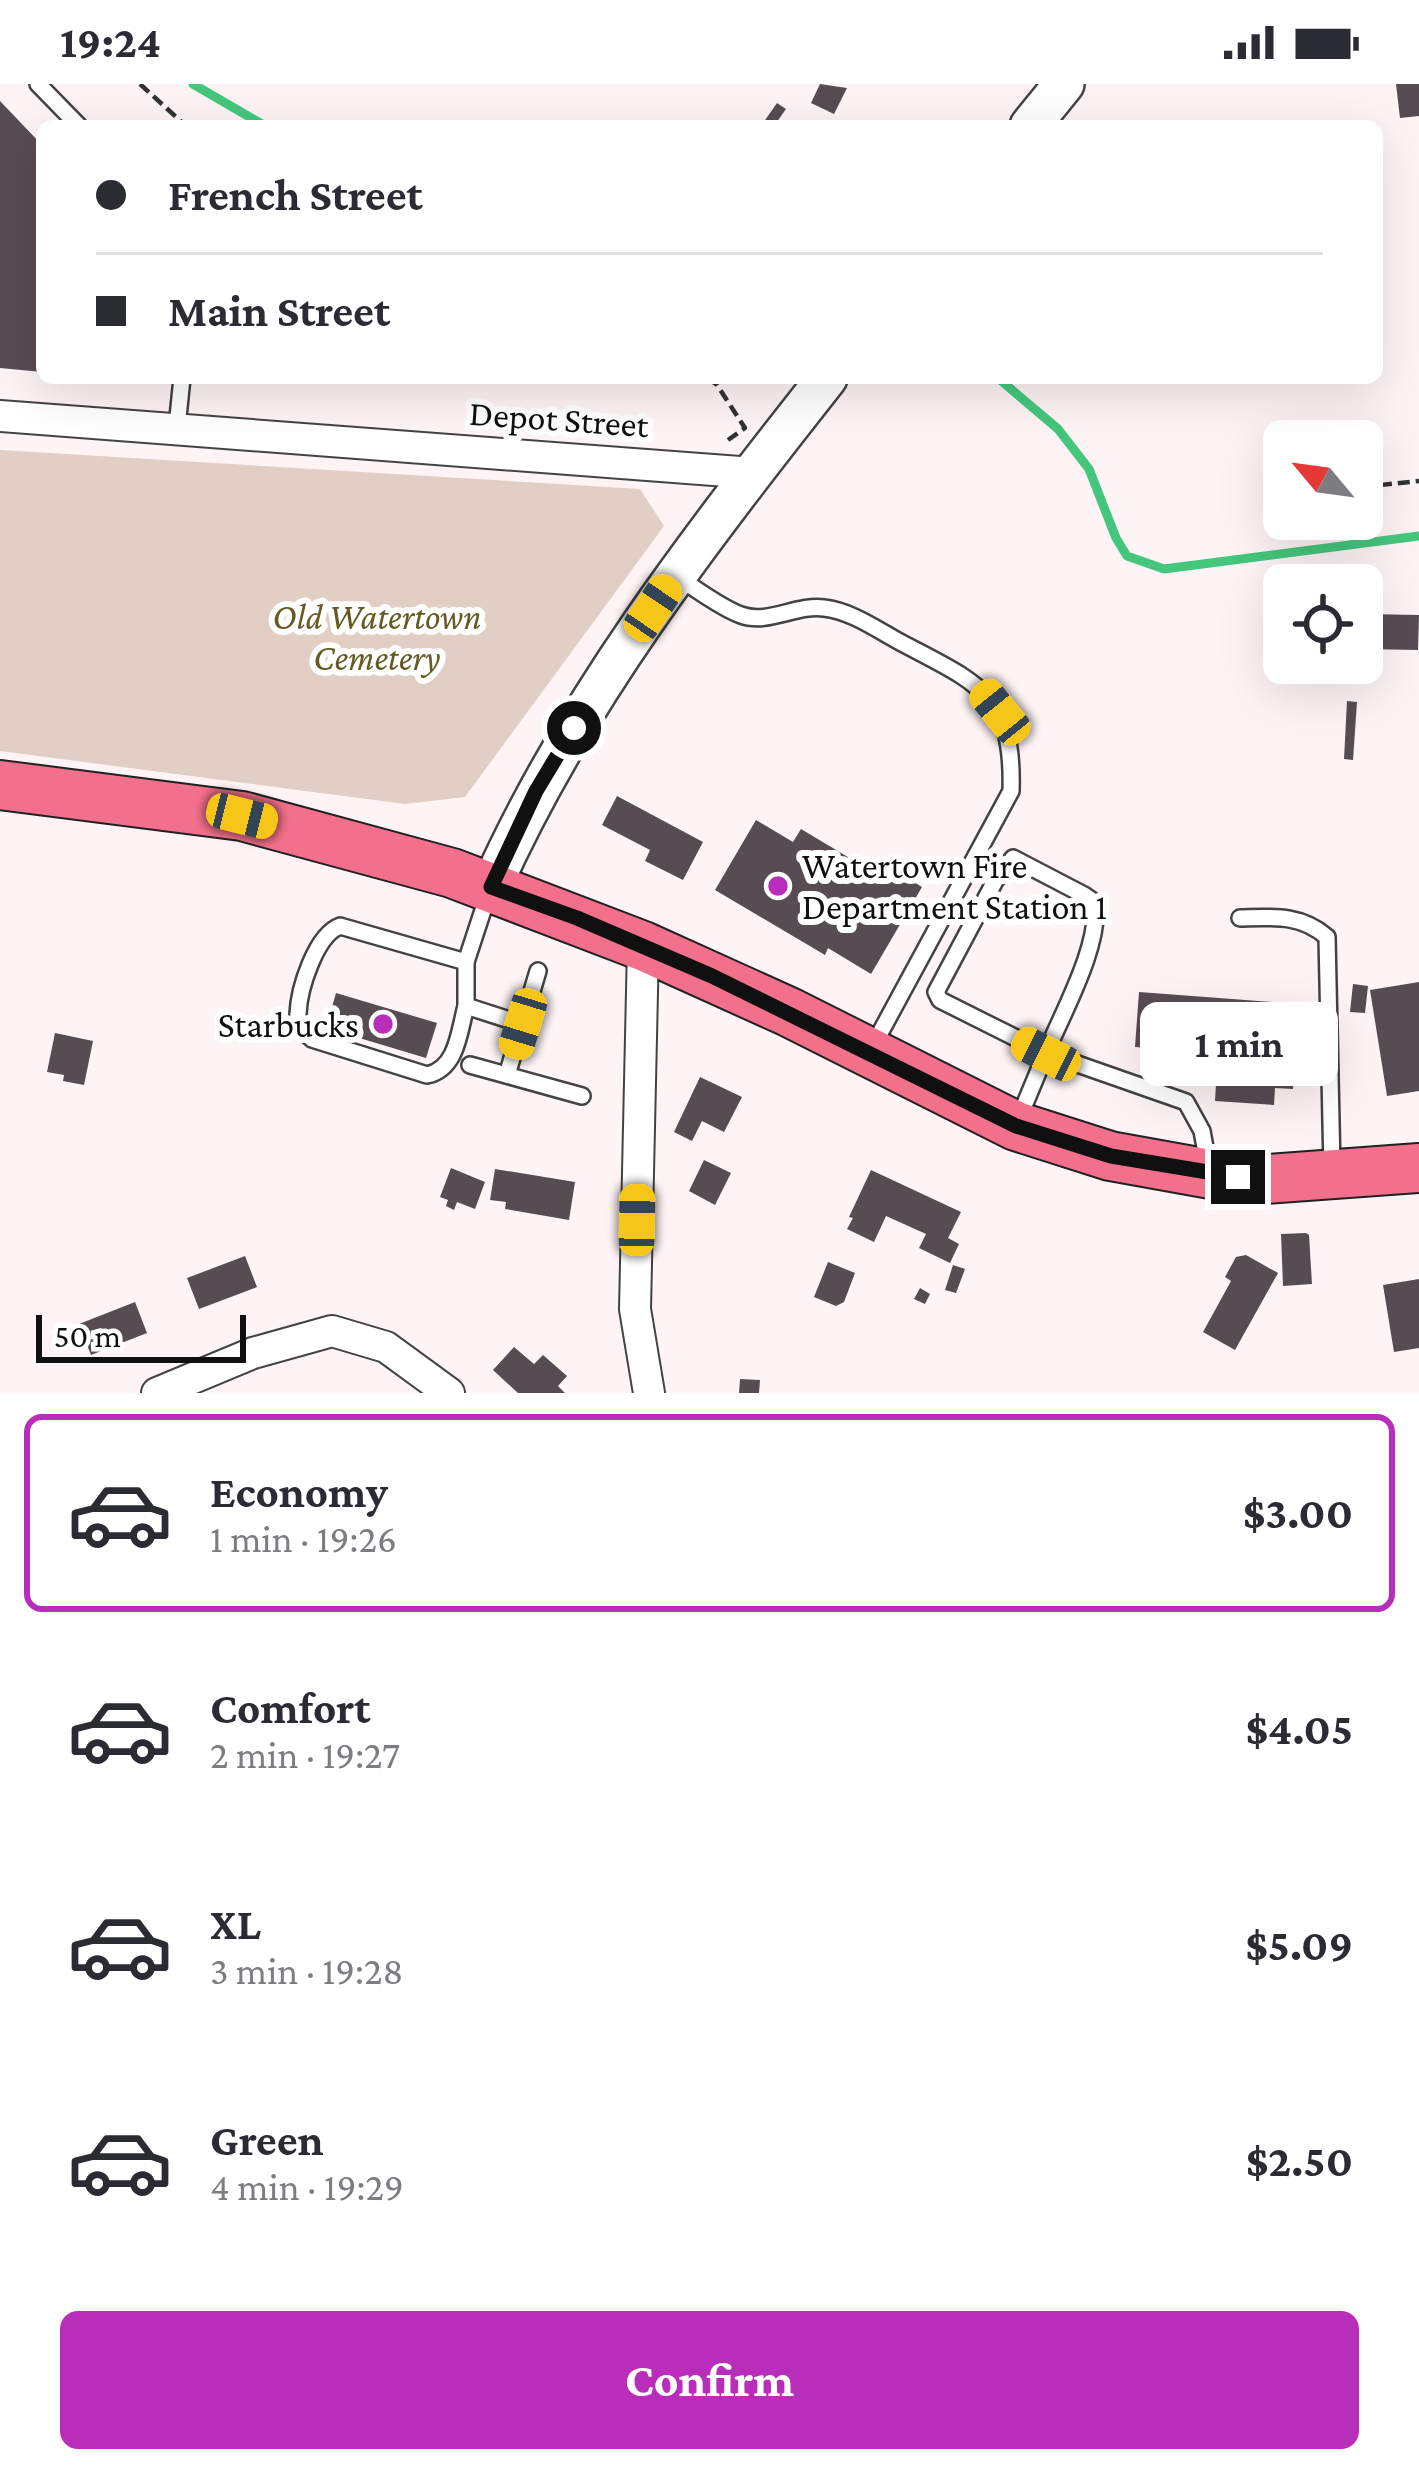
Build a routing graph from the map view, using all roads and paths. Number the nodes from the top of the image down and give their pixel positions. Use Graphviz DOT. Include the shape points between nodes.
graph roads {
  1 [pos="38,84"];
  2 [pos="140,84"];
  3 [pos="1063,84"];
  4 [pos="74,120"];
  5 [pos="179,120"];
  6 [pos="1035,120"];
  7 [pos="181,384"];
  8 [pos="717,384"];
  9 [pos="822,384"];
  10 [pos="0,416"];
  11 [pos="177,427"];
  12 [pos="733,433"];
  13 [pos="753,472"];
  14 [pos="1419,481"];
  15 [pos="1383,485"];
  16 [pos="674,576"];
  17 [pos="0,784"];
  18 [pos="491,887"];
  19 [pos="1240,918"];
  20 [pos="643,946"];
  21 [pos="466,962"];
  22 [pos="538,970"];
  23 [pos="466,1006"];
  24 [pos="523,1024"];
  25 [pos="869,1054"];
  26 [pos="1046,1054"];
  27 [pos="470,1064"];
  28 [pos="507,1075"];
  29 [pos="582,1096"];
  30 [pos="1016,1126"];
  31 [pos="1419,1168"];
  32 [pos="1210,1174"];
  33 [pos="1332,1177"];
  34 [pos="157,1393"];
  35 [pos="449,1393"];
  36 [pos="649,1393"];
  1 -- 4 [label="lane"];
  2 -- 5 [label="path"];
  3 -- 6 [label="street"];
  7 -- 11 [label="lane"];
  8 -- 12 [label="path" via="745,428"];
  9 -- 13 [label="street"];
  10 -- 11 [label="street, Depot Street"];
  11 -- 13 [label="street, Depot Street"];
  13 -- 16 [label="street"];
  14 -- 15 [label="path"];
  16 -- 18 [label="street" via="559,752"];
  16 -- 25 [label="lane" via="744,616 818,607 844,612 976,682 1000,712 1012,750 1011,791"];
  17 -- 18 [label="main road" via="242,816"];
  18 -- 20 [label="main road"];
  18 -- 21 [label="lane"];
  19 -- 33 [label="lane" via="1284,916 1327,937"];
  20 -- 25 [label="main road"];
  20 -- 36 [label="street" via="635,1310"];
  21 -- 23 [label="lane"];
  21 -- 23 [label="lane" via="340,926 318,942 297,1016 311,1039 428,1075 451,1061"];
  22 -- 24 [label="lane"];
  23 -- 24 [label="lane"];
  24 -- 28 [label="lane"];
  25 -- 30 [label="main road"];
  26 -- 26 [label="lane" via="935,992 1012,858 1084,895 1096,911"];
  26 -- 30 [label="lane"];
  26 -- 32 [label="lane" via="1186,1102 1202,1131"];
  27 -- 28 [label="lane"];
  28 -- 29 [label="lane"];
  30 -- 32 [label="main road" via="1111,1156"];
  31 -- 33 [label="main road"];
  32 -- 33 [label="main road"];
  34 -- 35 [label="street" via="332,1331 386,1347"];
}
